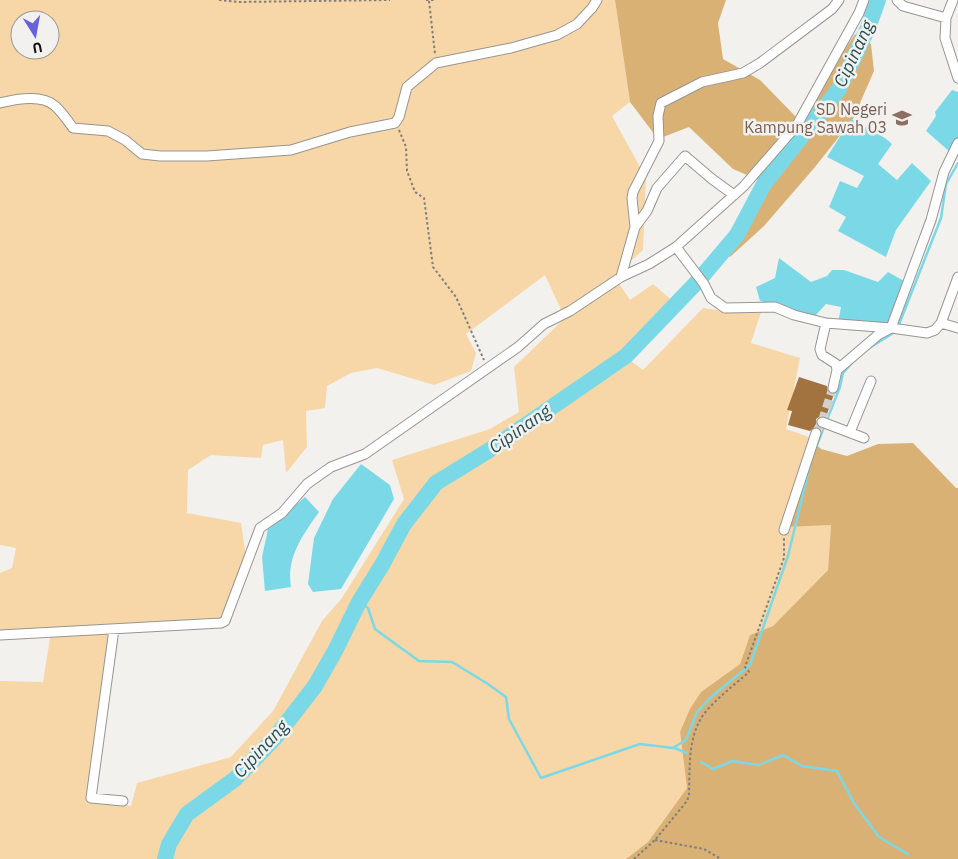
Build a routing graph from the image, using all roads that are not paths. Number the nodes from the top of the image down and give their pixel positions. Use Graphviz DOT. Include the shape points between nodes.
graph roads {
  1 [pos="597,0"];
  2 [pos="839,0"];
  3 [pos="864,0"];
  4 [pos="896,0"];
  5 [pos="954,0"];
  6 [pos="946,18"];
  7 [pos="958,78"];
  8 [pos="0,103"];
  9 [pos="958,143"];
  10 [pos="734,195"];
  11 [pos="635,227"];
  12 [pos="676,247"];
  13 [pos="621,276"];
  14 [pos="958,277"];
  15 [pos="826,322"];
  16 [pos="941,323"];
  17 [pos="958,328"];
  18 [pos="896,329"];
  19 [pos="838,370"];
  20 [pos="871,381"];
  21 [pos="833,388"];
  22 [pos="826,423"];
  23 [pos="850,432"];
  24 [pos="816,433"];
  25 [pos="864,438"];
  26 [pos="784,530"];
  27 [pos="114,629"];
  28 [pos="0,635"];
  29 [pos="123,801"];
  1 -- 8 [label="street" via="577,24 557,35 436,63 407,87 400,117 395,123 350,132 291,150 207,156 142,154 108,131 73,128 54,105 41,99 14,99"];
  2 -- 11 [label="street" via="832,9 743,73 702,82 661,103 659,141 632,198"];
  3 -- 10 [label="street" via="797,125"];
  4 -- 6 [label="street" via="903,6"];
  5 -- 6 [label="street"];
  6 -- 7 [label="street" via="945,38"];
  9 -- 18 [label="street" via="944,172"];
  10 -- 11 [label="street" via="685,156 657,188 647,211"];
  10 -- 12 [label="street"];
  11 -- 13 [label="street"];
  12 -- 13 [label="street"];
  12 -- 15 [label="street" via="711,298 725,308 775,307"];
  13 -- 27 [label="street" via="570,311 544,324 518,347 365,454 331,467 307,484 282,513 260,528 225,621"];
  14 -- 16 [label="street"];
  15 -- 18 [label="street"];
  15 -- 19 [label="street" via="820,349"];
  16 -- 17 [label="street"];
  16 -- 18 [label="street" via="927,333"];
  18 -- 19 [label="street" via="878,335"];
  19 -- 21 [label="street"];
  20 -- 23 [label="street"];
  22 -- 23 [label="street"];
  23 -- 25 [label="street"];
  24 -- 26 [label="street"];
  27 -- 28 [label="street"];
  27 -- 29 [label="street" via="91,798"];
}
